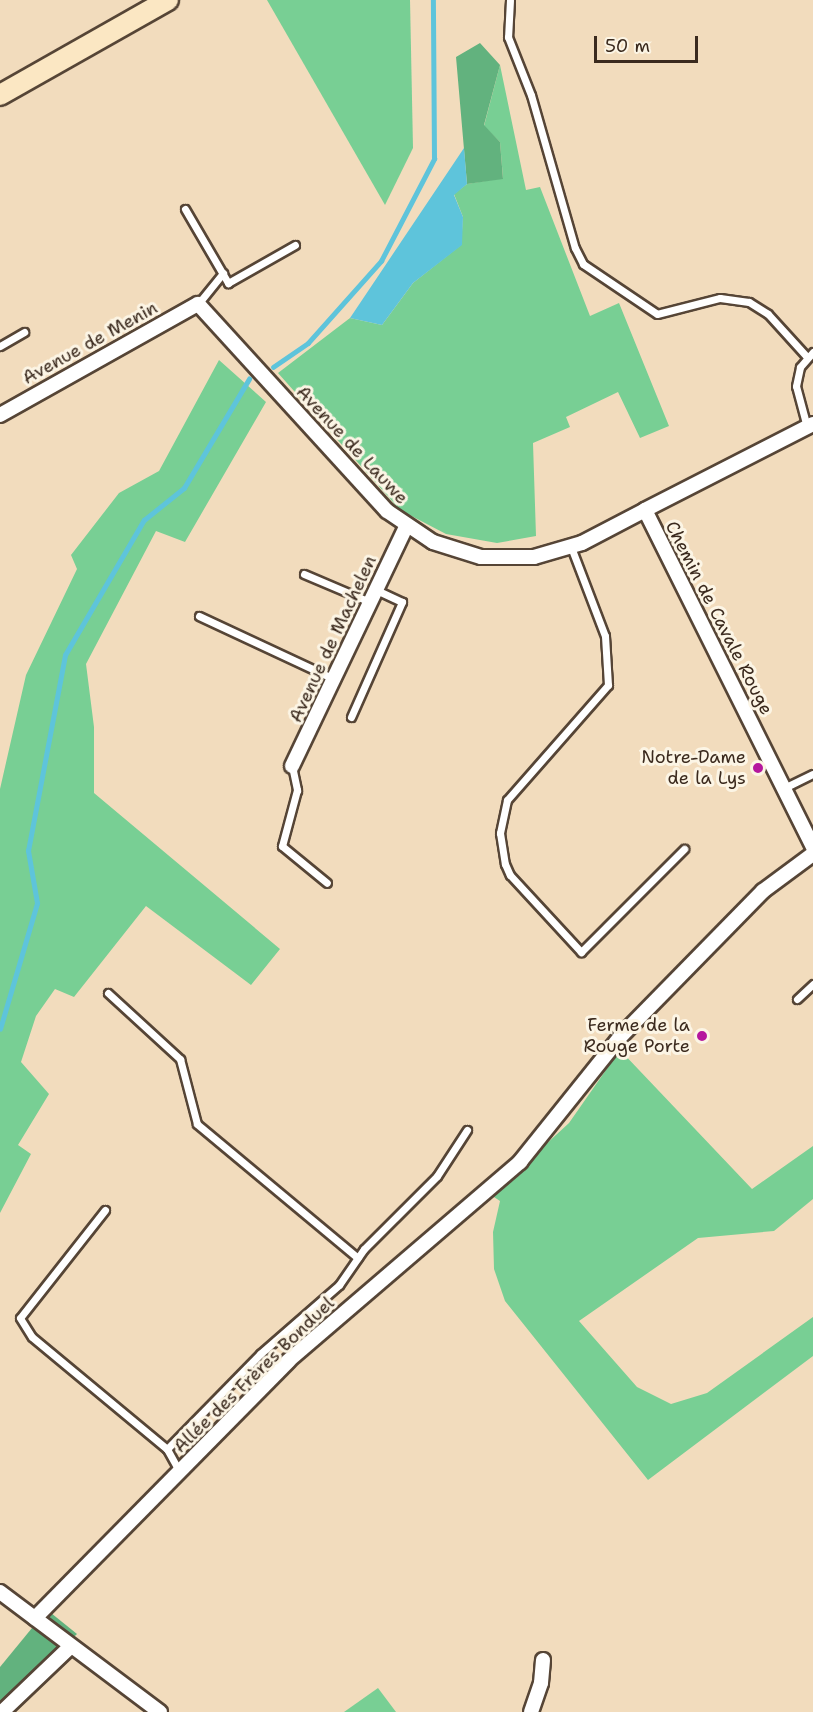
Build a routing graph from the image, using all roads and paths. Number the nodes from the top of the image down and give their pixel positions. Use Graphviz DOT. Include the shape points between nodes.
graph roads {
  1 [pos="168,0"];
  2 [pos="510,0"];
  3 [pos="0,94"];
  4 [pos="185,208"];
  5 [pos="295,245"];
  6 [pos="222,273"];
  7 [pos="198,304"];
  8 [pos="24,332"];
  9 [pos="0,346"];
  10 [pos="810,354"];
  11 [pos="0,415"];
  12 [pos="810,425"];
  13 [pos="645,510"];
  14 [pos="406,527"];
  15 [pos="571,548"];
  16 [pos="304,574"];
  17 [pos="373,596"];
  18 [pos="199,616"];
  19 [pos="334,679"];
  20 [pos="351,717"];
  21 [pos="292,766"];
  22 [pos="813,774"];
  23 [pos="784,788"];
  24 [pos="813,847"];
  25 [pos="684,849"];
  26 [pos="813,854"];
  27 [pos="327,883"];
  28 [pos="813,984"];
  29 [pos="108,993"];
  30 [pos="797,999"];
  31 [pos="467,1130"];
  32 [pos="105,1210"];
  33 [pos="358,1258"];
  34 [pos="167,1449"];
  35 [pos="179,1471"];
  36 [pos="0,1592"];
  37 [pos="35,1618"];
  38 [pos="71,1646"];
  39 [pos="543,1660"];
  40 [pos="2,1712"];
  41 [pos="160,1712"];
  42 [pos="531,1712"];
  1 -- 3 [label="main road"];
  2 -- 10 [label="lane" via="510,42 531,95 572,238 584,264 657,314 720,298 749,302 768,314"];
  4 -- 6 [label="lane"];
  5 -- 6 [label="lane" via="228,283"];
  6 -- 7 [label="lane"];
  7 -- 11 [label="street, Avenue de Menin"];
  7 -- 14 [label="street, Avenue de Lauwe"];
  8 -- 9 [label="lane"];
  10 -- 12 [label="lane" via="800,367 796,386"];
  12 -- 13 [label="street, Chemin de Cavale Rouge"];
  13 -- 15 [label="street, Avenue de Lauwe"];
  13 -- 23 [label="street, Chemin de Cavale Rouge"];
  14 -- 15 [label="street, Avenue de Lauwe" via="445,547 480,557 519,558"];
  14 -- 17 [label="street, Avenue de Machelen"];
  15 -- 25 [label="lane" via="605,636 608,685 507,800 500,833 505,864 510,876 581,952"];
  16 -- 17 [label="lane"];
  17 -- 19 [label="street, Avenue de Machelen"];
  17 -- 20 [label="lane" via="402,602"];
  18 -- 19 [label="lane"];
  19 -- 21 [label="street, Avenue de Machelen"];
  21 -- 27 [label="lane" via="297,790 282,846"];
  22 -- 23 [label="lane"];
  23 -- 24 [label="street, Chemin de Cavale Rouge"];
  26 -- 35 [label="street, Allée des Frères Bonduel" via="763,891 639,1017 535,1145 495,1185 288,1362"];
  28 -- 30 [label="lane"];
  29 -- 33 [label="lane" via="180,1059 197,1124"];
  31 -- 33 [label="lane" via="437,1176"];
  32 -- 34 [label="lane" via="20,1318 32,1336"];
  33 -- 34 [label="lane" via="339,1285 260,1354"];
  34 -- 35 [label="lane"];
  35 -- 37 [label="street, Allée des Frères Bonduel"];
  36 -- 37 [label="street"];
  37 -- 38 [label="street"];
  38 -- 40 [label="street"];
  38 -- 41 [label="street"];
  39 -- 42 [label="street" via="541,1683"];
}
